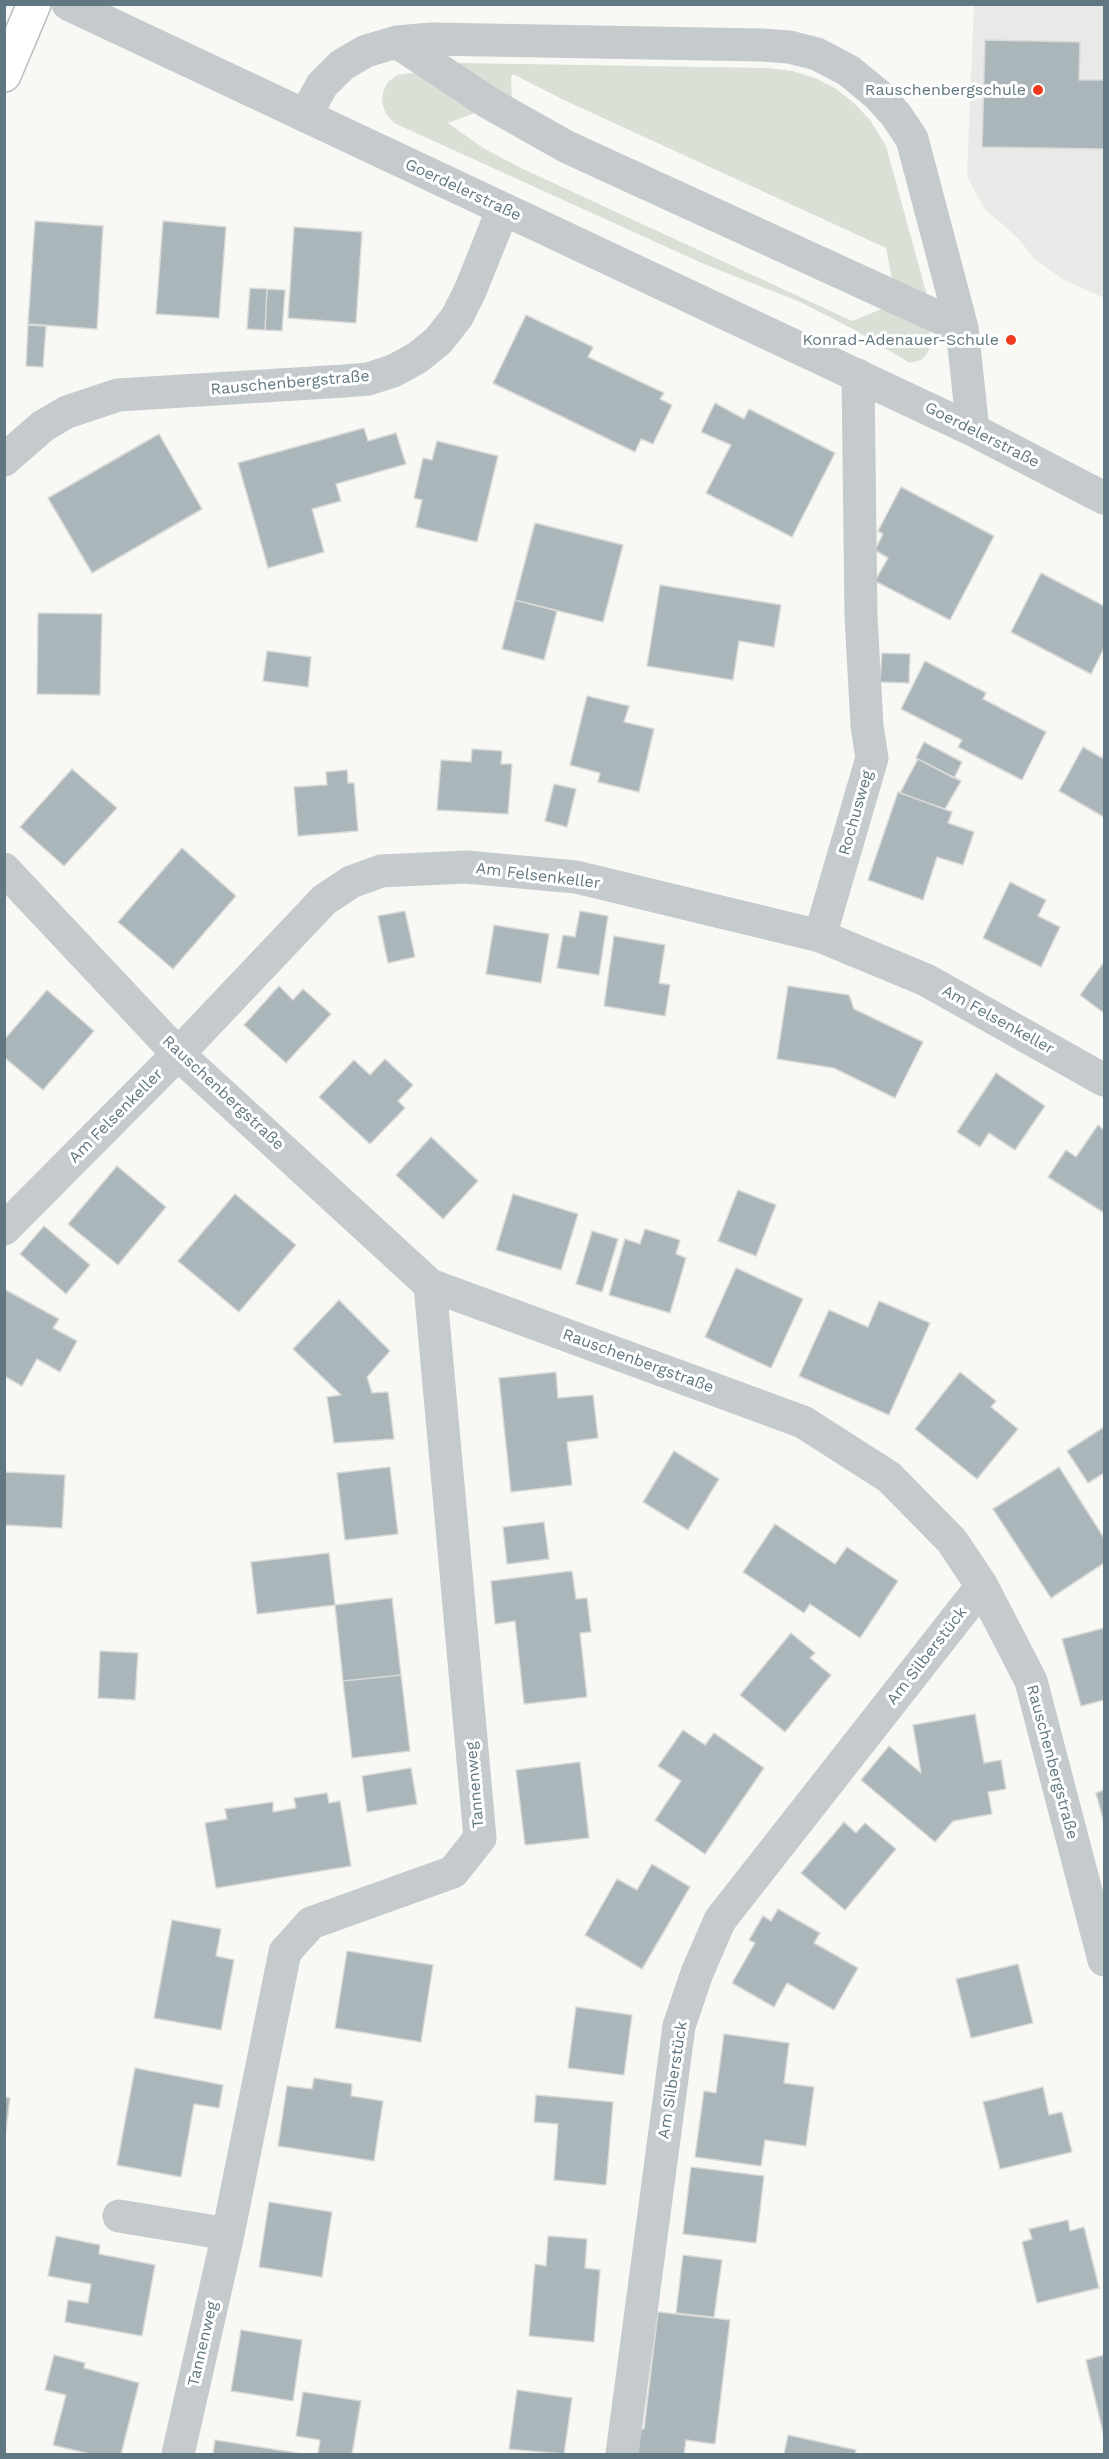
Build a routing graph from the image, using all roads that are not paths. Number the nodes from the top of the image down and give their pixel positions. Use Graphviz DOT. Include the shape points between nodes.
graph roads {
  1 [pos="34,4"];
  2 [pos="68,4"];
  3 [pos="398,42"];
  4 [pos="4,75"];
  5 [pos="304,116"];
  6 [pos="503,209"];
  7 [pos="962,328"];
  8 [pos="858,375"];
  9 [pos="973,430"];
  10 [pos="4,460"];
  11 [pos="1104,498"];
  12 [pos="4,869"];
  13 [pos="820,936"];
  14 [pos="178,1054"];
  15 [pos="1104,1080"];
  16 [pos="4,1229"];
  17 [pos="430,1285"];
  18 [pos="982,1586"];
  19 [pos="1104,1960"];
  20 [pos="119,2216"];
  21 [pos="228,2234"];
  22 [pos="178,2454"];
  23 [pos="622,2454"];
  1 -- 4 [label="main road"];
  2 -- 5 [label="street, Goerdelerstraße"];
  3 -- 5 [label="street" via="366,51 342,65 322,85"];
  3 -- 7 [label="street" via="489,103 567,147"];
  3 -- 7 [label="street" via="431,39 762,45 817,54 849,71 878,95 912,140"];
  5 -- 6 [label="street, Goerdelerstraße"];
  6 -- 8 [label="street, Goerdelerstraße"];
  6 -- 10 [label="street, Rauschenbergstraße" via="457,317 438,341 393,371 368,379 118,395 67,412 43,426"];
  7 -- 9 [label="street"];
  8 -- 9 [label="street, Goerdelerstraße"];
  8 -- 13 [label="street, Rochusweg" via="861,616 872,758"];
  9 -- 11 [label="street, Goerdelerstraße"];
  12 -- 14 [label="street, Rauschenbergstraße"];
  13 -- 14 [label="street, Am Felsenkeller" via="576,877 466,867 381,871 351,882 324,900"];
  13 -- 15 [label="street, Am Felsenkeller" via="926,980"];
  14 -- 16 [label="street, Am Felsenkeller"];
  14 -- 17 [label="street, Rauschenbergstraße"];
  17 -- 18 [label="street, Rauschenbergstraße" via="803,1422 889,1477 952,1541"];
  17 -- 21 [label="street, Tannenweg" via="480,1838 453,1872 311,1923 285,1952"];
  18 -- 19 [label="street, Rauschenbergstraße" via="1031,1682"];
  18 -- 23 [label="street, Am Silberstück" via="720,1920 697,1973 680,2026"];
  20 -- 21 [label="street"];
  21 -- 22 [label="street, Tannenweg"];
}
